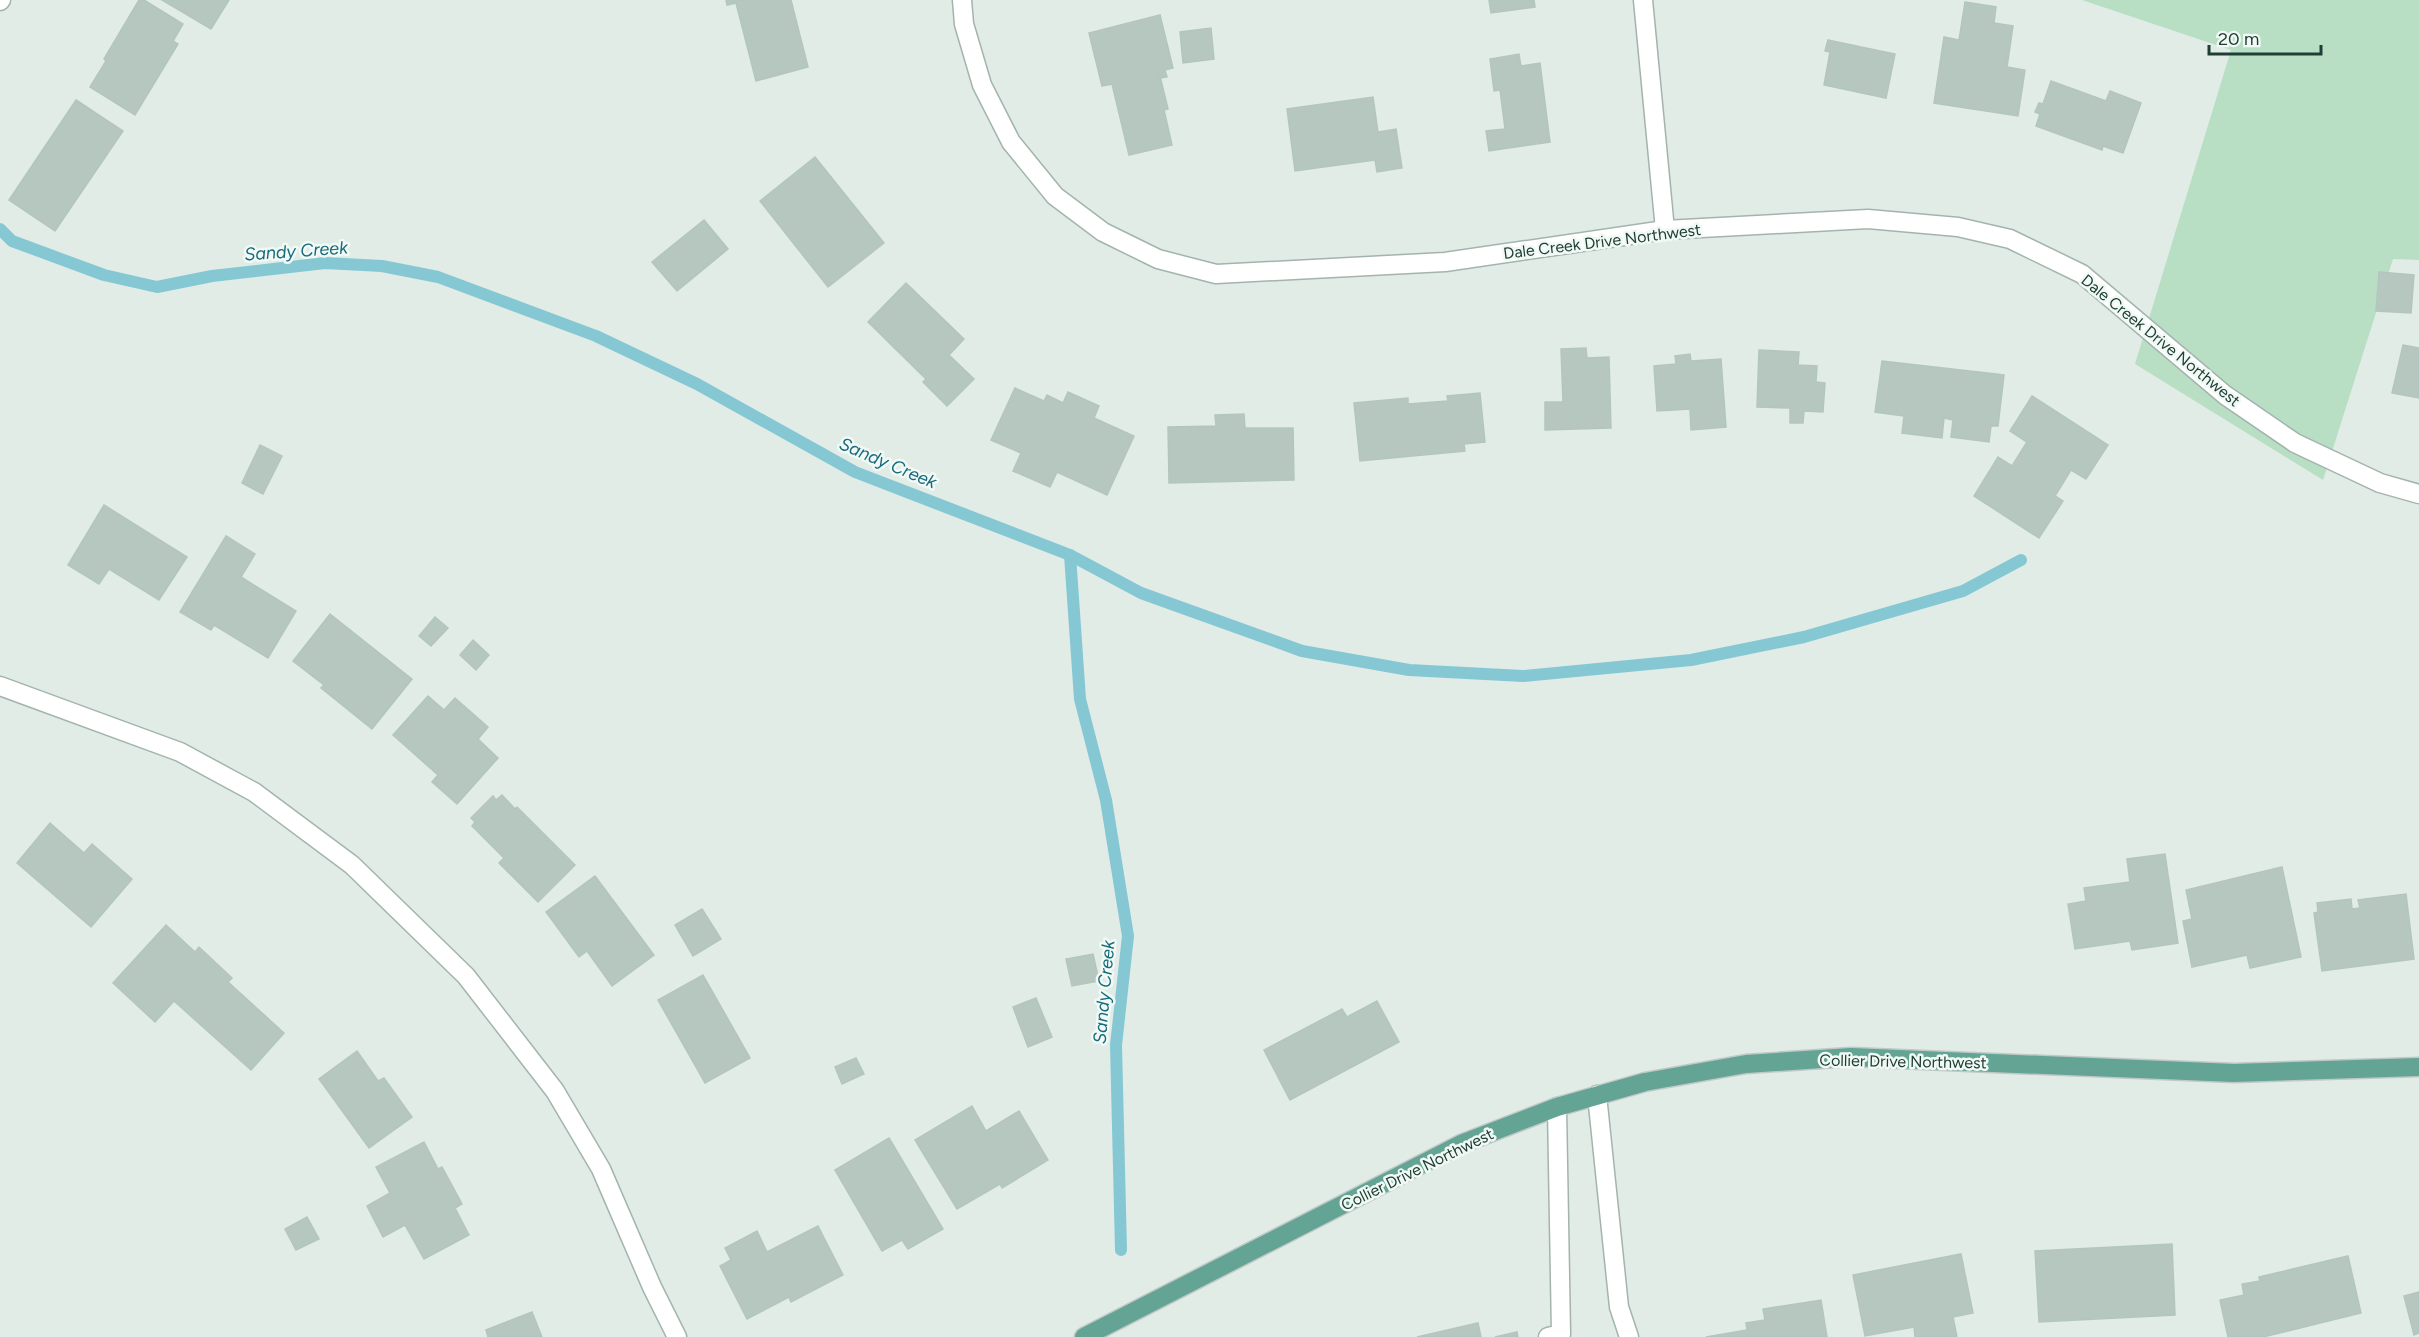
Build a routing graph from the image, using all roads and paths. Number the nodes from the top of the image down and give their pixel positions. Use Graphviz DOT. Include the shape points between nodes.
graph roads {
  1 [pos="962,0"];
  2 [pos="1642,0"];
  3 [pos="1665,230"];
  4 [pos="2419,494"];
  5 [pos="0,686"];
  6 [pos="2419,1067"];
  7 [pos="1597,1095"];
  8 [pos="1557,1107"];
  9 [pos="677,1337"];
  10 [pos="1084,1337"];
  11 [pos="1548,1337"];
  12 [pos="1629,1337"];
  1 -- 3 [label="street, Dale Creek Drive Northwest" via="964,24 982,85 1011,142 1055,196 1103,232 1158,259 1216,274 1445,262"];
  2 -- 3 [label="street"];
  3 -- 4 [label="street, Dale Creek Drive Northwest" via="1868,219 1958,226 2010,238 2082,274 2225,395 2295,443 2380,483"];
  5 -- 9 [label="street" via="180,752 254,792 361,873 466,976 555,1091 601,1169"];
  6 -- 7 [label="main road, Collier Drive Northwest" via="2234,1073 1851,1057 1746,1064"];
  7 -- 8 [label="main road, Collier Drive Northwest"];
  7 -- 12 [label="street" via="1619,1307"];
  8 -- 10 [label="main road, Collier Drive Northwest" via="1461,1144"];
  8 -- 11 [label="street" via="1561,1334"];
}
